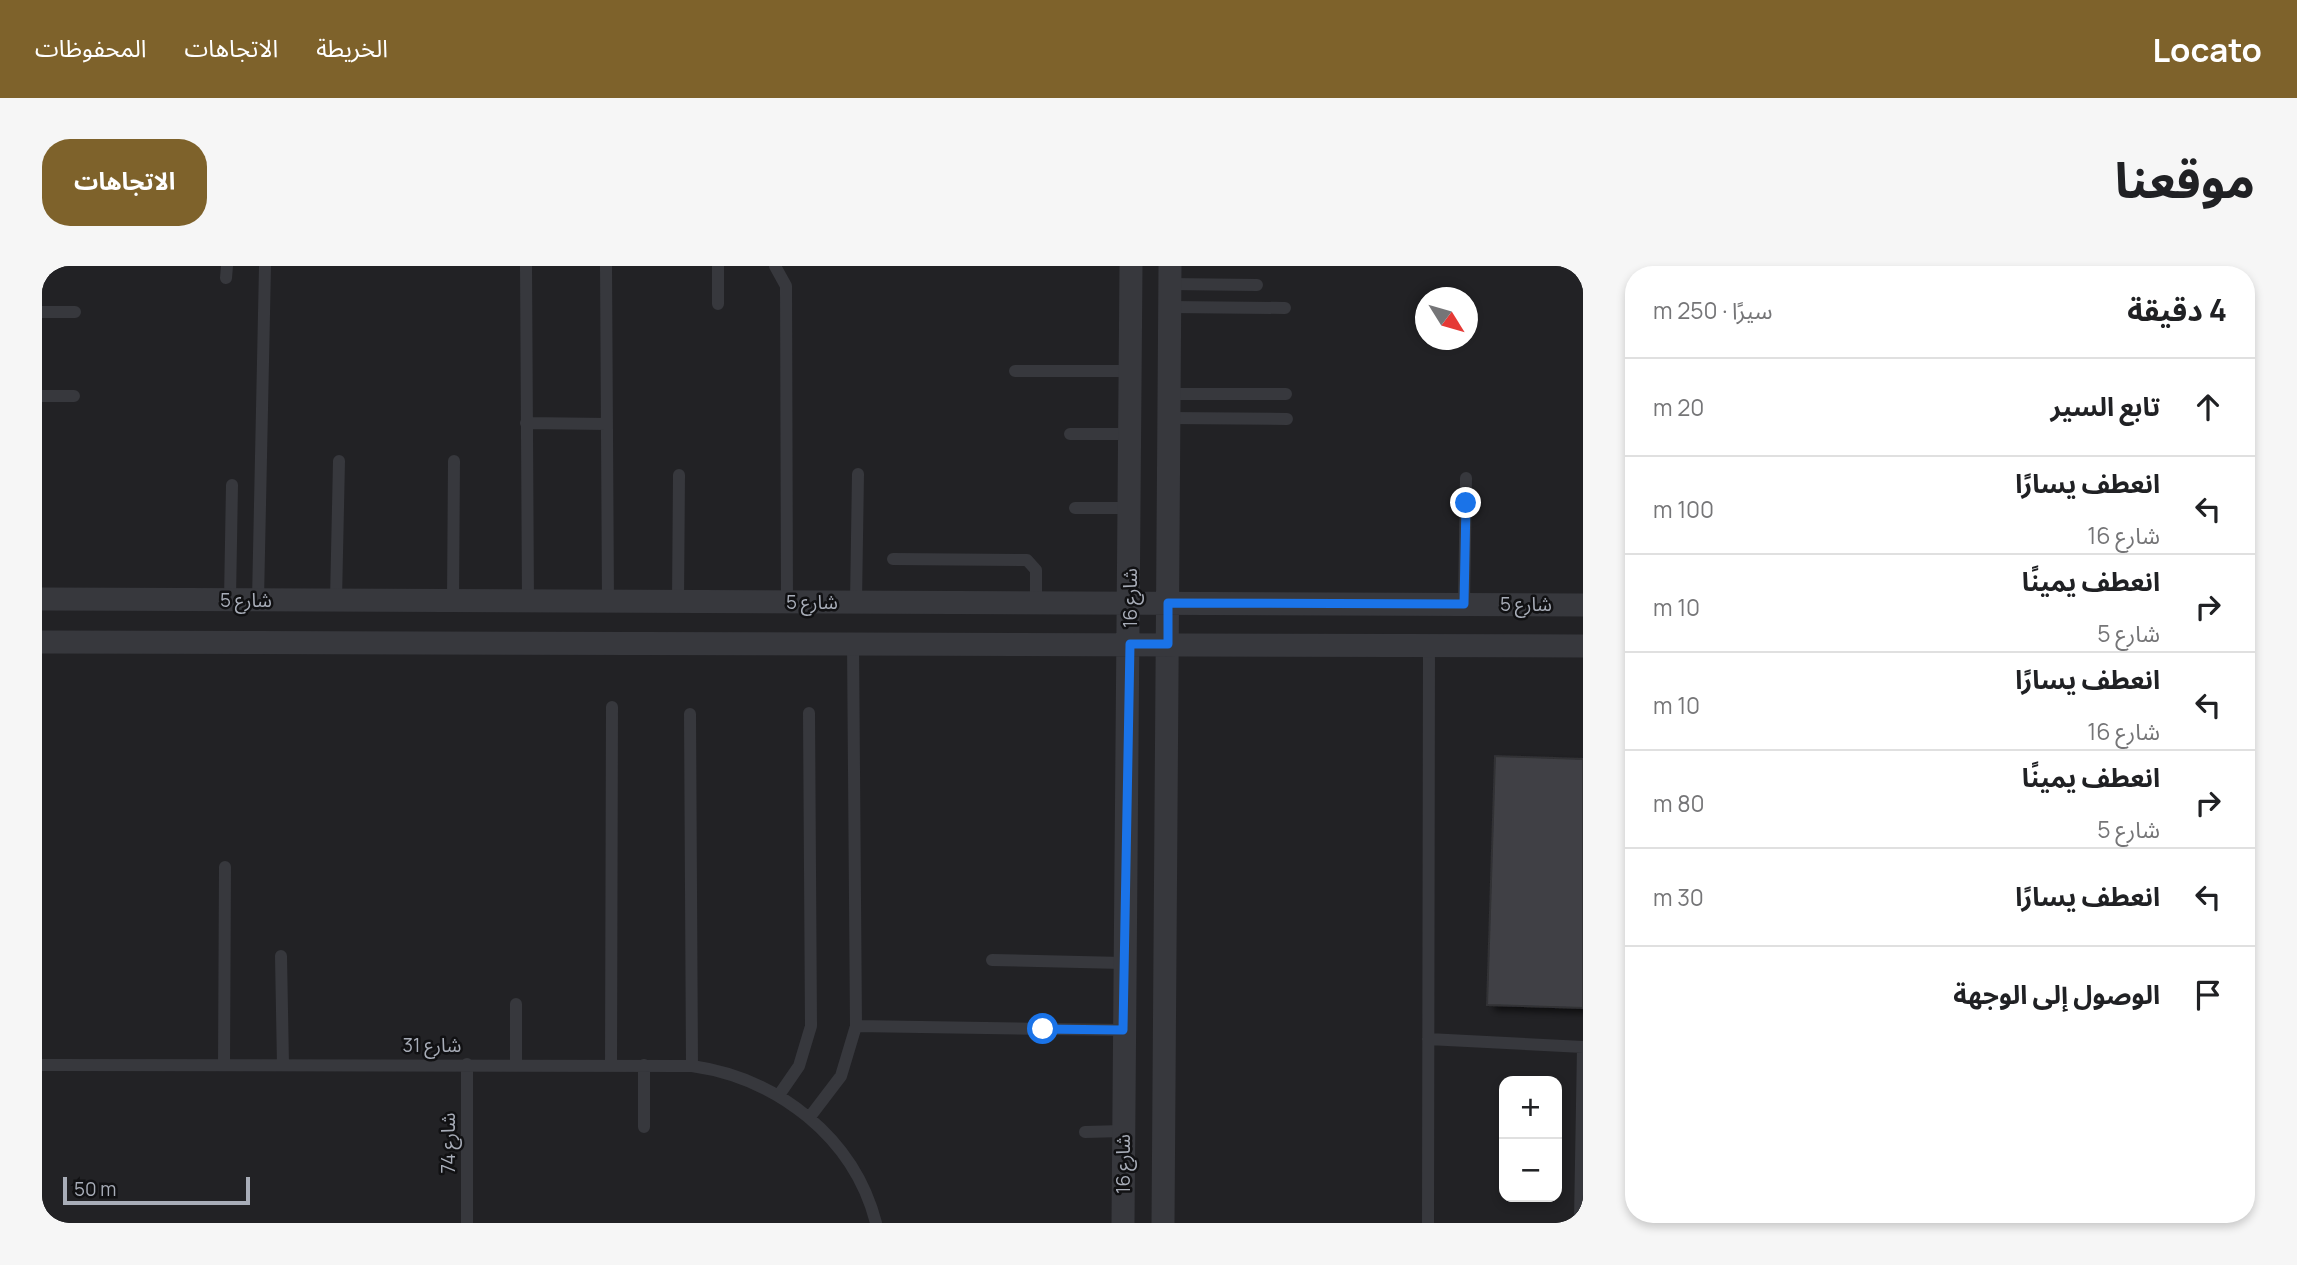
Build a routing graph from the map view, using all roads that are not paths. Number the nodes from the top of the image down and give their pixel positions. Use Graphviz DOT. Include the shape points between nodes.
graph roads {
  1 [pos="265,266"];
  2 [pos="526,266"];
  3 [pos="606,266"];
  4 [pos="718,266"];
  5 [pos="775,266"];
  6 [pos="1131,266"];
  7 [pos="1170,275"];
  8 [pos="1257,285"];
  9 [pos="718,304"];
  10 [pos="1170,307"];
  11 [pos="1285,307"];
  12 [pos="42,312"];
  13 [pos="75,312"];
  14 [pos="1015,371"];
  15 [pos="1130,371"];
  16 [pos="1169,394"];
  17 [pos="1286,394"];
  18 [pos="42,396"];
  19 [pos="74,396"];
  20 [pos="1169,418"];
  21 [pos="1287,419"];
  22 [pos="527,423"];
  23 [pos="607,424"];
  24 [pos="1070,434"];
  25 [pos="1130,434"];
  26 [pos="339,461"];
  27 [pos="454,461"];
  28 [pos="858,474"];
  29 [pos="679,475"];
  30 [pos="1466,478"];
  31 [pos="232,485"];
  32 [pos="1075,508"];
  33 [pos="1130,508"];
  34 [pos="893,559"];
  35 [pos="42,599"];
  36 [pos="230,600"];
  37 [pos="258,600"];
  38 [pos="336,600"];
  39 [pos="453,600"];
  40 [pos="528,601"];
  41 [pos="608,601"];
  42 [pos="678,601"];
  43 [pos="787,602"];
  44 [pos="856,602"];
  45 [pos="1036,603"];
  46 [pos="1130,603"];
  47 [pos="1168,603"];
  48 [pos="1464,604"];
  49 [pos="1583,605"];
  50 [pos="42,642"];
  51 [pos="852,643"];
  52 [pos="1130,644"];
  53 [pos="1168,644"];
  54 [pos="1429,646"];
  55 [pos="1583,646"];
  56 [pos="612,707"];
  57 [pos="809,713"];
  58 [pos="690,714"];
  59 [pos="225,867"];
  60 [pos="281,956"];
  61 [pos="992,960"];
  62 [pos="1123,963"];
  63 [pos="516,1004"];
  64 [pos="856,1026"];
  65 [pos="1123,1030"];
  66 [pos="1428,1039"];
  67 [pos="1583,1047"];
  68 [pos="467,1064"];
  69 [pos="42,1065"];
  70 [pos="224,1065"];
  71 [pos="283,1065"];
  72 [pos="516,1065"];
  73 [pos="611,1065"];
  74 [pos="645,1065"];
  75 [pos="692,1066"];
  76 [pos="779,1095"];
  77 [pos="809,1118"];
  78 [pos="644,1127"];
  79 [pos="1123,1131"];
  80 [pos="1085,1132"];
  81 [pos="1580,1219"];
  82 [pos="467,1223"];
  83 [pos="876,1223"];
  84 [pos="1123,1223"];
  85 [pos="1163,1223"];
  86 [pos="1427,1223"];
  1 -- 37 [label="lane"];
  2 -- 22 [label="lane"];
  3 -- 23 [label="lane"];
  4 -- 9 [label="lane"];
  5 -- 43 [label="lane" via="786,286"];
  6 -- 15 [label="street, شارع 16"];
  7 -- 8 [label="lane"];
  7 -- 10 [label="street, شارع 16"];
  10 -- 11 [label="lane"];
  10 -- 16 [label="street, شارع 16"];
  12 -- 13 [label="lane"];
  14 -- 15 [label="lane"];
  15 -- 25 [label="street, شارع 16"];
  16 -- 17 [label="lane"];
  16 -- 20 [label="street, شارع 16"];
  18 -- 19 [label="lane"];
  20 -- 21 [label="lane"];
  20 -- 47 [label="street, شارع 16"];
  22 -- 23 [label="lane"];
  22 -- 40 [label="lane"];
  23 -- 41 [label="lane"];
  24 -- 25 [label="lane"];
  25 -- 33 [label="street, شارع 16"];
  26 -- 38 [label="lane"];
  27 -- 39 [label="lane"];
  28 -- 44 [label="lane"];
  29 -- 42 [label="lane"];
  30 -- 48 [label="lane"];
  31 -- 36 [label="lane"];
  32 -- 33 [label="lane"];
  33 -- 46 [label="street, شارع 16"];
  34 -- 45 [label="lane" via="1027,560 1036,570"];
  35 -- 36 [label="street, شارع 5"];
  36 -- 37 [label="street, شارع 5"];
  37 -- 38 [label="street, شارع 5"];
  38 -- 39 [label="street, شارع 5"];
  39 -- 40 [label="street, شارع 5"];
  40 -- 41 [label="street, شارع 5"];
  41 -- 42 [label="street, شارع 5"];
  42 -- 43 [label="street, شارع 5"];
  43 -- 44 [label="street, شارع 5"];
  44 -- 45 [label="street, شارع 5"];
  45 -- 46 [label="street, شارع 5"];
  46 -- 47 [label="street, شارع 5"];
  46 -- 52 [label="street, شارع 16"];
  47 -- 48 [label="street, شارع 5"];
  47 -- 53 [label="street, شارع 16"];
  48 -- 49 [label="street, شارع 5"];
  50 -- 51 [label="street"];
  51 -- 52 [label="street"];
  51 -- 64 [label="lane"];
  52 -- 53 [label="street"];
  52 -- 62 [label="street, شارع 16"];
  53 -- 54 [label="street"];
  53 -- 85 [label="street, شارع 16"];
  54 -- 55 [label="street"];
  54 -- 66 [label="lane"];
  56 -- 73 [label="lane"];
  57 -- 76 [label="lane" via="811,1026 799,1066"];
  58 -- 75 [label="lane"];
  59 -- 70 [label="lane"];
  60 -- 71 [label="lane"];
  61 -- 62 [label="lane"];
  62 -- 65 [label="street, شارع 16"];
  63 -- 72 [label="lane"];
  64 -- 65 [label="lane"];
  64 -- 77 [label="lane" via="841,1076"];
  65 -- 79 [label="street, شارع 16"];
  66 -- 67 [label="lane"];
  66 -- 86 [label="lane"];
  67 -- 81 [label="lane"];
  68 -- 71 [label="lane, شارع 31"];
  68 -- 72 [label="lane, شارع 31"];
  68 -- 82 [label="lane, شارع 74"];
  69 -- 70 [label="lane, شارع 31"];
  70 -- 71 [label="lane, شارع 31"];
  72 -- 73 [label="lane, شارع 31"];
  73 -- 74 [label="lane, شارع 31"];
  74 -- 75 [label="lane, شارع 31"];
  74 -- 78 [label="lane"];
  75 -- 76 [label="lane, شارع 31" via="737,1075"];
  76 -- 77 [label="lane, شارع 31"];
  77 -- 83 [label="lane, شارع 31" via="850,1164"];
  79 -- 80 [label="lane"];
  79 -- 84 [label="street, شارع 16"];
}
